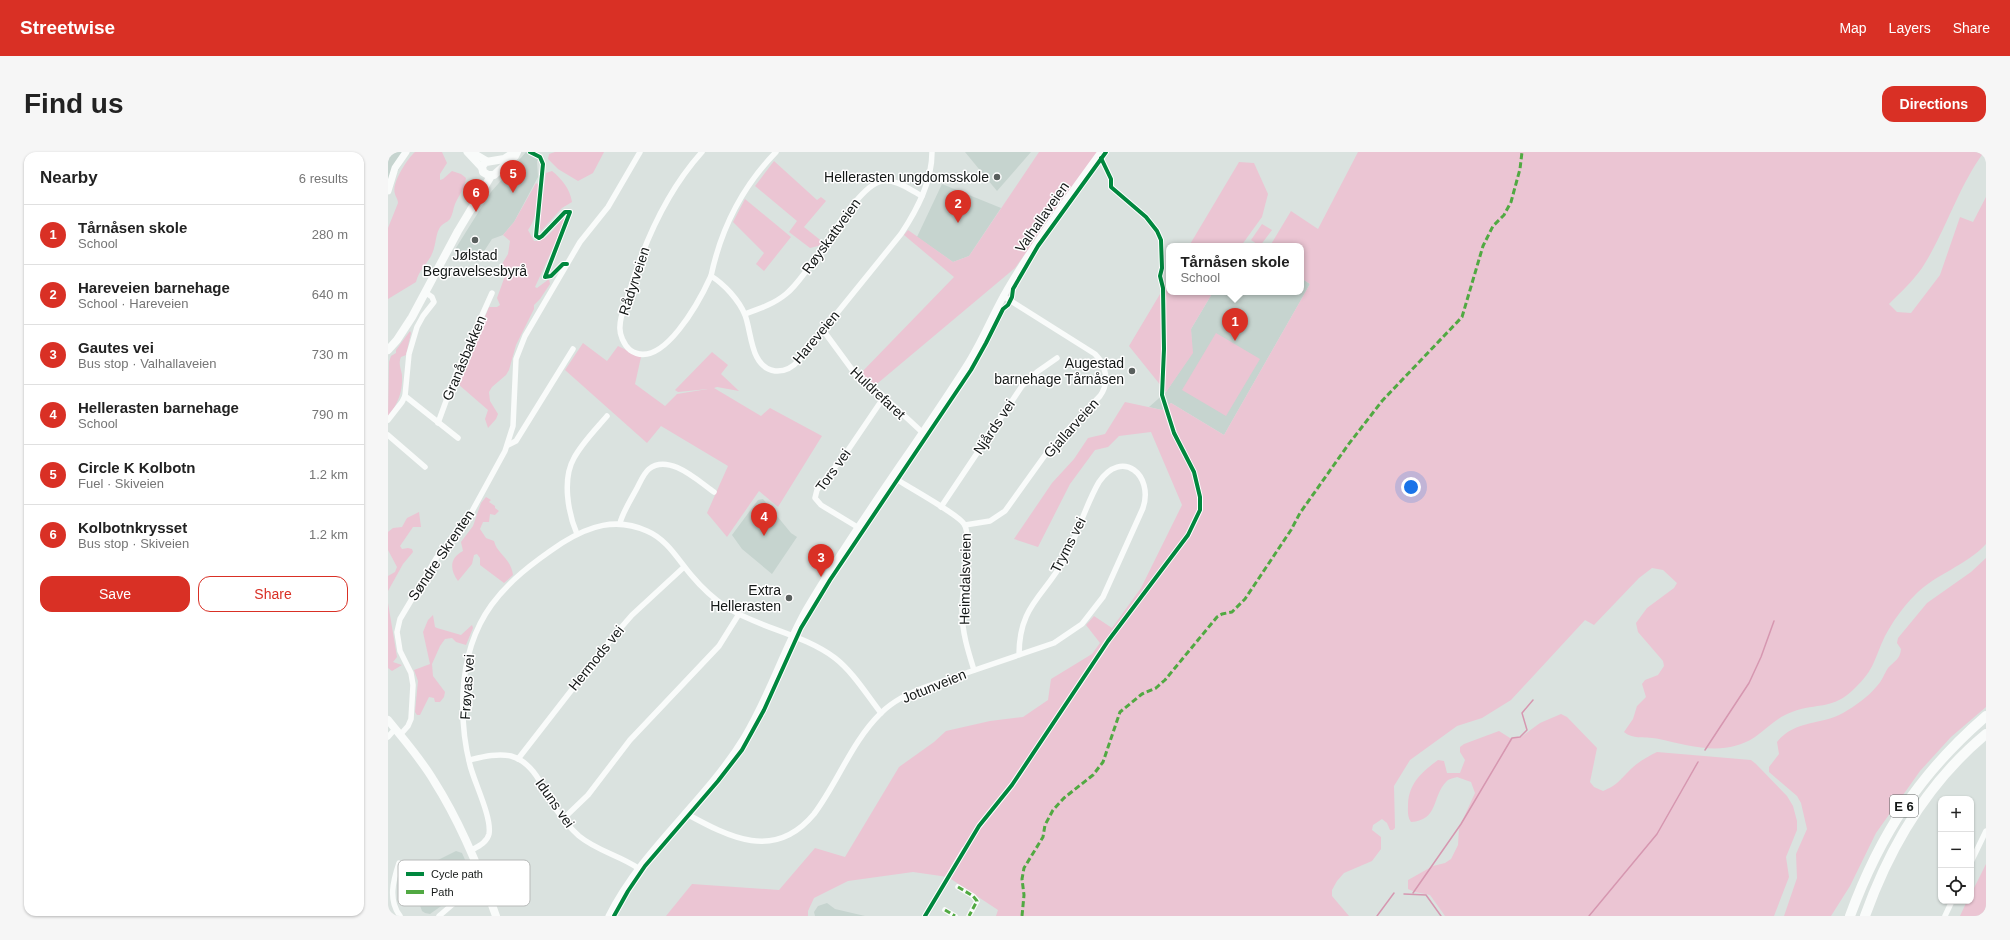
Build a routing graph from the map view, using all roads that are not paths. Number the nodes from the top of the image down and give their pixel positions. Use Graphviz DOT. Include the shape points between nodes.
graph roads {
  1 [pos="406,152"];
  2 [pos="467,152"];
  3 [pos="472,152"];
  4 [pos="516,152"];
  5 [pos="640,152"];
  6 [pos="702,152"];
  7 [pos="776,152"];
  8 [pos="932,152"];
  9 [pos="1101,152"];
  10 [pos="491,161"];
  11 [pos="488,172"];
  12 [pos="388,191"];
  13 [pos="922,196"];
  14 [pos="711,276"];
  15 [pos="425,292"];
  16 [pos="492,293"];
  17 [pos="1003,296"];
  18 [pos="745,314"];
  19 [pos="823,330"];
  20 [pos="573,349"];
  21 [pos="388,350"];
  22 [pos="1057,358"];
  23 [pos="404,396"];
  24 [pos="884,397"];
  25 [pos="607,416"];
  26 [pos="388,420"];
  27 [pos="438,423"];
  28 [pos="922,433"];
  29 [pos="388,435"];
  30 [pos="458,438"];
  31 [pos="508,445"];
  32 [pos="425,467"];
  33 [pos="893,477"];
  34 [pos="1141,478"];
  35 [pos="714,492"];
  36 [pos="941,507"];
  37 [pos="620,524"];
  38 [pos="965,525"];
  39 [pos="859,528"];
  40 [pos="577,534"];
  41 [pos="684,567"];
  42 [pos="739,614"];
  43 [pos="792,637"];
  44 [pos="1019,655"];
  45 [pos="974,670"];
  46 [pos="881,713"];
  47 [pos="1986,716"];
  48 [pos="388,720"];
  49 [pos="397,732"];
  50 [pos="1986,734"];
  51 [pos="388,737"];
  52 [pos="518,759"];
  53 [pos="468,760"];
  54 [pos="685,813"];
  55 [pos="563,819"];
  56 [pos="1986,831"];
  57 [pos="964,850"];
  58 [pos="470,851"];
  59 [pos="1974,856"];
  60 [pos="474,860"];
  61 [pos="398,866"];
  62 [pos="638,868"];
  63 [pos="958,887"];
  64 [pos="1951,904"];
  65 [pos="451,906"];
  66 [pos="492,906"];
  67 [pos="945,910"];
  68 [pos="400,916"];
  69 [pos="439,916"];
  70 [pos="496,916"];
  71 [pos="609,916"];
  72 [pos="925,916"];
  73 [pos="955,916"];
  74 [pos="968,916"];
  75 [pos="1850,916"];
  76 [pos="1865,916"];
  77 [pos="1945,916"];
  1 -- 12 [label="street" via="395,168"];
  2 -- 11 [label="street"];
  3 -- 10 [label="street"];
  4 -- 10 [label="main road" via="504,159"];
  4 -- 11 [label="main road" via="508,162"];
  5 -- 31 [label="street, Søndre Skrenten" via="602,215 580,242 521,343 516,359 513,426"];
  6 -- 14 [label="street, Rådyrveien" via="672,193 655,222 642,253 620,326 626,345 633,351 644,354 656,351 665,344 683,324"];
  7 -- 14 [label="street" via="754,178 734,210 721,240"];
  8 -- 13 [label="street, Hareveien" via="930,170"];
  9 -- 17 [label="street, Valhallaveien"];
  10 -- 11 [label="main road"];
  10 -- 11 [label="main road" via="497,164"];
  11 -- 15 [label="main road"];
  13 -- 18 [label="street, Røyskattveien" via="890,181 868,188 797,283 786,294 763,308"];
  13 -- 19 [label="street, Hareveien" via="901,234"];
  14 -- 18 [label="street, Hareveien" via="729,291"];
  15 -- 21 [label="main road" via="406,327"];
  15 -- 23 [label="street" via="434,302 417,327 409,354"];
  16 -- 27 [label="street, Granåsbakken" via="457,371"];
  17 -- 28 [label="street, Valhallaveien" via="975,353"];
  17 -- 38 [label="street, Gjallarveien" via="1095,354 1104,368 1105,385 1100,396 1048,451 1005,512 990,521"];
  18 -- 19 [label="street, Hareveien" via="756,356 760,363 772,370 782,371 795,365"];
  19 -- 24 [label="street, Huldrefaret" via="856,375"];
  20 -- 31 [label="street, Søndre Skrenten" via="516,441"];
  22 -- 36 [label="street, Njårds vei" via="1037,372 1020,389"];
  23 -- 26 [label="street"];
  23 -- 27 [label="street, Granåsbakken"];
  24 -- 28 [label="street, Huldrefaret"];
  24 -- 39 [label="street, Tors vei" via="815,494 819,504"];
  25 -- 40 [label="street" via="577,453 571,465 568,494"];
  27 -- 30 [label="street, Granåsbakken"];
  28 -- 33 [label="street, Valhallaveien"];
  29 -- 32 [label="street"];
  31 -- 49 [label="street, Søndre Skrenten" via="464,526 437,557 400,619 397,632 400,651 411,673 413,685 411,719 408,726"];
  33 -- 36 [label="street, Heimdalsveien"];
  33 -- 39 [label="street, Valhallaveien"];
  34 -- 44 [label="street, Jotunveien" via="1145,495 1143,508 1103,597 1082,624 1063,638"];
  34 -- 44 [label="street, Tryms vei" via="1133,469 1122,466 1114,468 1102,477 1065,558 1029,608 1021,632"];
  35 -- 37 [label="street" via="678,468 668,464 655,466 642,478"];
  36 -- 38 [label="street, Heimdalsveien"];
  37 -- 40 [label="street, Frøyas vei" via="600,525"];
  37 -- 41 [label="street, Frøyas vei" via="639,528 656,536 670,548"];
  38 -- 45 [label="street, Heimdalsveien" via="968,540 962,618 965,640"];
  39 -- 43 [label="street, Valhallaveien" via="826,577"];
  40 -- 53 [label="street, Frøyas vei" via="510,582 494,600 477,628 469,651 464,687 463,718"];
  41 -- 42 [label="street, Frøyas vei" via="710,595"];
  41 -- 52 [label="street, Hermods vei" via="632,615 612,638"];
  42 -- 43 [label="street, Frøyas vei"];
  42 -- 55 [label="street" via="713,652 630,740 588,795"];
  43 -- 46 [label="street, Frøyas vei" via="835,658"];
  43 -- 54 [label="street, Valhallaveien" via="745,737 723,769"];
  44 -- 45 [label="street, Jotunveien"];
  45 -- 46 [label="street, Jotunveien" via="911,693"];
  46 -- 54 [label="street, Jotunveien" via="864,735 817,810 806,823 792,832 765,841 745,840 730,836"];
  47 -- 75 [label="highway, E 6" via="1940,760 1904,806 1873,860"];
  48 -- 49 [label="main road"];
  49 -- 51 [label="street, Søndre Skrenten"];
  49 -- 58 [label="main road" via="435,781"];
  50 -- 76 [label="highway, E 6" via="1950,768 1914,814 1885,866"];
  52 -- 53 [label="street" via="495,755"];
  52 -- 55 [label="street, Iduns vei" via="535,774"];
  53 -- 58 [label="street, Frøyas vei" via="489,830 485,841"];
  54 -- 62 [label="street, Valhallaveien"];
  55 -- 62 [label="street, Iduns vei" via="593,846"];
  56 -- 59 [label="street"];
  57 -- 72 [label="street"];
  58 -- 60 [label="main road"];
  61 -- 68 [label="street" via="392,899"];
  62 -- 71 [label="street, Valhallaveien"];
  63 -- 74 [label="street" via="977,901"];
  64 -- 77 [label="street"];
  65 -- 69 [label="street"];
  66 -- 70 [label="main road"];
  67 -- 73 [label="street"];
}
